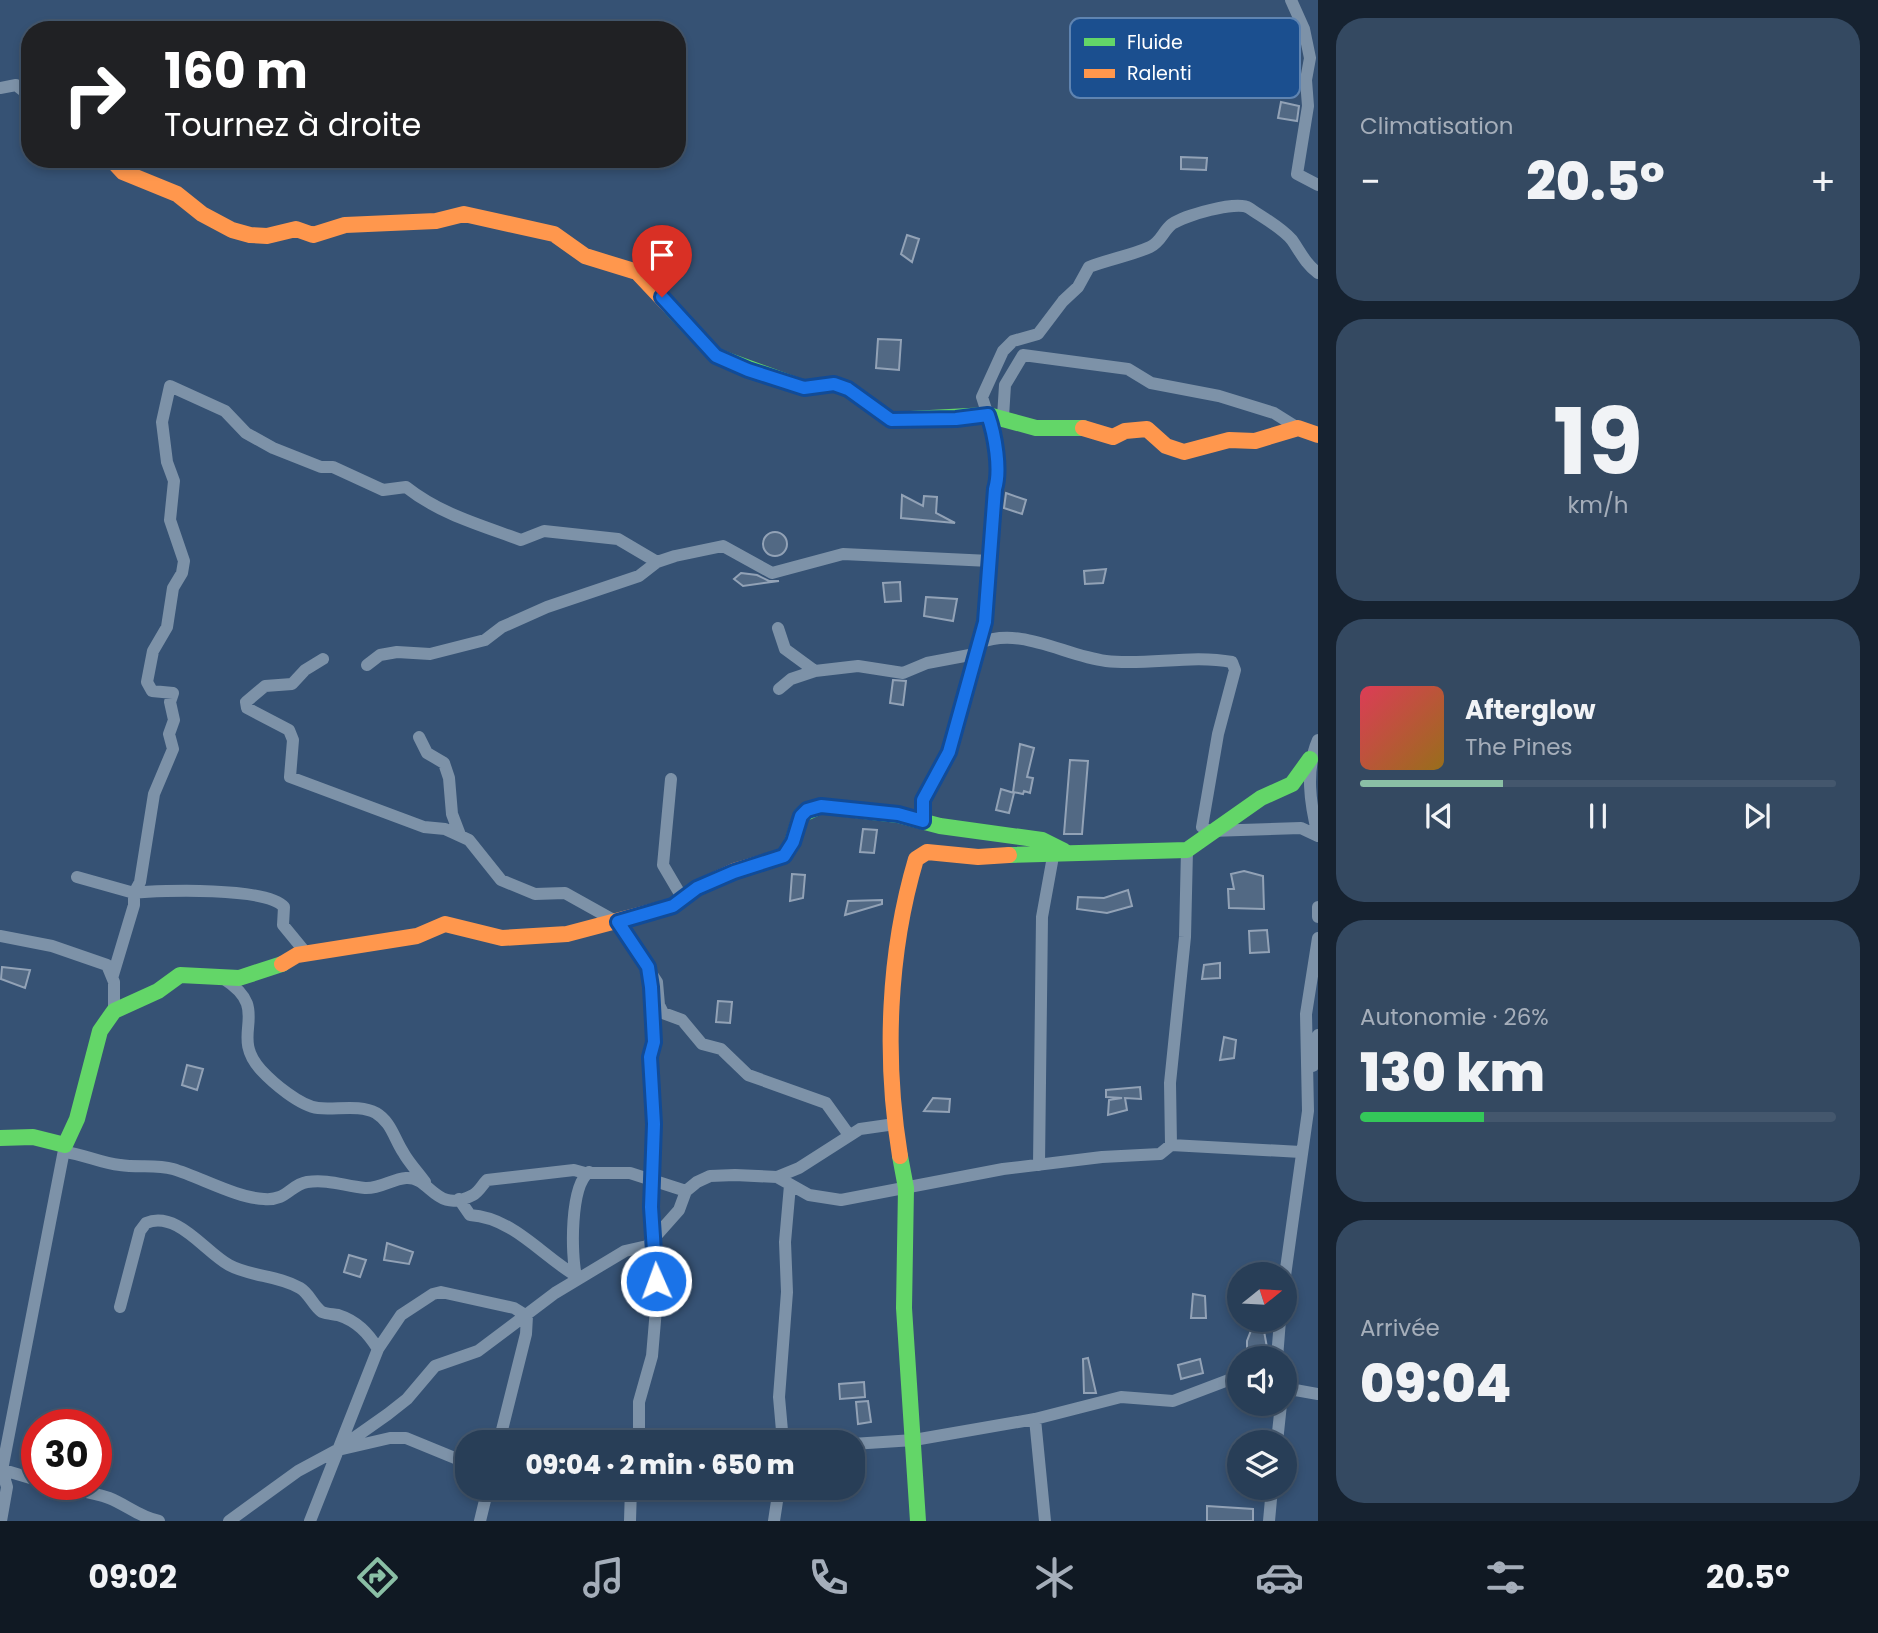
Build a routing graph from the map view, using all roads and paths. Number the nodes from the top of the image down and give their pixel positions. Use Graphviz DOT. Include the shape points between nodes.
graph roads {
  1 [pos="1291,0"];
  2 [pos="1299,18"];
  3 [pos="1300,20"];
  4 [pos="1314,58"];
  5 [pos="0,88"];
  6 [pos="21,89"];
  7 [pos="119,168"];
  8 [pos="1318,185"];
  9 [pos="1318,273"];
  10 [pos="995,416"];
  11 [pos="1298,428"];
  12 [pos="1318,435"];
  13 [pos="990,561"];
  14 [pos="657,562"];
  15 [pos="778,628"];
  16 [pos="983,630"];
  17 [pos="995,637"];
  18 [pos="977,648"];
  19 [pos="323,659"];
  20 [pos="367,665"];
  21 [pos="815,671"];
  22 [pos="779,689"];
  23 [pos="419,737"];
  24 [pos="1318,740"];
  25 [pos="1310,759"];
  26 [pos="671,779"];
  27 [pos="923,821"];
  28 [pos="1210,831"];
  29 [pos="460,835"];
  30 [pos="1318,835"];
  31 [pos="1187,850"];
  32 [pos="1059,851"];
  33 [pos="77,877"];
  34 [pos="134,893"];
  35 [pos="683,899"];
  36 [pos="1318,907"];
  37 [pos="1318,917"];
  38 [pos="618,922"];
  39 [pos="0,936"];
  40 [pos="1318,938"];
  41 [pos="306,953"];
  42 [pos="648,967"];
  43 [pos="113,975"];
  44 [pos="219,975"];
  45 [pos="114,1011"];
  46 [pos="1318,1035"];
  47 [pos="1310,1084"];
  48 [pos="1313,1111"];
  49 [pos="895,1124"];
  50 [pos="849,1135"];
  51 [pos="0,1138"];
  52 [pos="1171,1145"];
  53 [pos="64,1148"];
  54 [pos="1301,1152"];
  55 [pos="1039,1165"];
  56 [pos="589,1172"];
  57 [pos="777,1177"];
  58 [pos="651,1179"];
  59 [pos="790,1185"];
  60 [pos="427,1186"];
  61 [pos="906,1188"];
  62 [pos="686,1191"];
  63 [pos="459,1199"];
  64 [pos="653,1241"];
  65 [pos="1287,1262"];
  66 [pos="578,1277"];
  67 [pos="120,1307"];
  68 [pos="527,1316"];
  69 [pos="378,1349"];
  70 [pos="1227,1381"];
  71 [pos="1297,1390"];
  72 [pos="1318,1394"];
  73 [pos="1035,1419"];
  74 [pos="502,1430"];
  75 [pos="639,1430"];
  76 [pos="782,1430"];
  77 [pos="914,1440"];
  78 [pos="865,1443"];
  79 [pos="337,1450"];
  80 [pos="455,1458"];
  81 [pos="1,1469"];
  82 [pos="21,1475"];
  83 [pos="112,1500"];
  84 [pos="485,1500"];
  85 [pos="631,1500"];
  86 [pos="777,1500"];
  87 [pos="1271,1500"];
  88 [pos="1,1521"];
  89 [pos="159,1521"];
  90 [pos="229,1521"];
  91 [pos="310,1521"];
  92 [pos="480,1521"];
  93 [pos="630,1521"];
  94 [pos="774,1521"];
  95 [pos="918,1521"];
  96 [pos="1045,1521"];
  97 [pos="1269,1521"];
  1 -- 2 [label="street"];
  3 -- 4 [label="street"];
  4 -- 8 [label="street" via="1306,80 1308,106 1297,174"];
  5 -- 6 [label="street" via="16,85"];
  7 -- 10 [label="street" via="177,194 202,215 250,235 296,229 313,235 345,225 464,214 554,234 585,256 638,272 692,332 727,362 804,388 834,384 891,420"];
  9 -- 10 [label="street" via="1305,263 1291,240 1248,207 1233,206 1180,220 1154,245 1089,267 1038,334 1013,341 1003,351 983,391 983,405"];
  10 -- 11 [label="street" via="1036,428 1089,428 1113,437 1147,429 1166,446 1184,452 1229,440 1255,441"];
  10 -- 11 [label="street" via="1005,385 1023,355 1128,369 1151,383 1274,413"];
  10 -- 13 [label="street" via="999,470"];
  11 -- 12 [label="street"];
  13 -- 14 [label="street" via="843,554 772,573 723,547"];
  13 -- 16 [label="street"];
  14 -- 20 [label="street" via="639,576 569,598 502,627 485,640 430,654 380,655"];
  14 -- 34 [label="street" via="618,539 544,531 521,540 428,505 406,487 383,489 273,448 246,433 225,411 170,386 162,422 174,481 170,520 184,561 147,682 152,691 173,693 174,720 169,734 173,750 154,794 140,882"];
  15 -- 21 [label="street" via="785,649"];
  16 -- 17 [label="street"];
  16 -- 18 [label="street"];
  17 -- 18 [label="street"];
  17 -- 28 [label="street" via="1013,637 1107,662 1234,663 1202,824"];
  18 -- 21 [label="street" via="903,673 858,666"];
  18 -- 27 [label="street" via="949,752 923,800"];
  19 -- 29 [label="street" via="292,684 265,686 246,702 249,709 289,730 293,740 290,777 424,827"];
  21 -- 22 [label="street" via="791,679"];
  23 -- 29 [label="street" via="427,753 444,762"];
  24 -- 25 [label="street"];
  25 -- 28 [label="street" via="1292,784"];
  25 -- 30 [label="street"];
  26 -- 35 [label="street" via="663,865"];
  27 -- 32 [label="street" via="1042,840"];
  27 -- 35 [label="street" via="821,806 807,810 784,856 734,872"];
  28 -- 30 [label="street" via="1301,828"];
  28 -- 31 [label="street"];
  29 -- 38 [label="street" via="501,880 535,894 558,891"];
  31 -- 32 [label="street"];
  31 -- 52 [label="street" via="1185,937 1170,1083"];
  32 -- 49 [label="street" via="978,857 927,852 916,859 901,915 889,1062"];
  32 -- 55 [label="street" via="1042,917"];
  33 -- 34 [label="street"];
  34 -- 41 [label="street" via="235,894 278,902 284,907 283,925"];
  34 -- 43 [label="street"];
  35 -- 38 [label="street"];
  36 -- 37 [label="street"];
  38 -- 41 [label="street" via="559,935 502,938 446,924 417,936"];
  38 -- 42 [label="street"];
  39 -- 43 [label="street" via="52,946 107,965"];
  40 -- 47 [label="street" via="1306,1014"];
  41 -- 44 [label="street" via="251,976"];
  42 -- 50 [label="street" via="657,982 663,1013 681,1020 702,1044 721,1049 748,1075 826,1103"];
  42 -- 58 [label="street" via="654,1042 650,1057"];
  43 -- 45 [label="street"];
  44 -- 45 [label="street" via="180,975 159,991"];
  44 -- 60 [label="street" via="246,996 250,1013 246,1045 260,1068 304,1104 378,1114"];
  45 -- 53 [label="street" via="100,1031"];
  46 -- 47 [label="street"];
  47 -- 48 [label="street"];
  48 -- 54 [label="street"];
  49 -- 50 [label="street" via="867,1126"];
  49 -- 61 [label="street"];
  50 -- 57 [label="street"];
  51 -- 53 [label="street" via="33,1138"];
  52 -- 54 [label="street"];
  52 -- 55 [label="street" via="1160,1154"];
  53 -- 60 [label="street" via="114,1164 175,1169 258,1199 284,1197 304,1183 326,1180 365,1188 414,1178"];
  53 -- 81 [label="street"];
  54 -- 65 [label="street"];
  55 -- 61 [label="street"];
  56 -- 58 [label="street" via="630,1173"];
  56 -- 63 [label="street" via="561,1169 492,1179 476,1194"];
  56 -- 66 [label="street" via="580,1180 576,1198 573,1258"];
  57 -- 59 [label="street"];
  57 -- 62 [label="street" via="710,1177"];
  58 -- 62 [label="street"];
  58 -- 64 [label="street"];
  59 -- 61 [label="street" via="808,1195 841,1200"];
  59 -- 76 [label="street" via="779,1397"];
  60 -- 63 [label="street" via="439,1198"];
  61 -- 77 [label="street" via="904,1308"];
  62 -- 64 [label="street" via="678,1210"];
  63 -- 66 [label="street" via="470,1215 495,1221 532,1240 558,1266"];
  64 -- 66 [label="street"];
  64 -- 75 [label="street" via="656,1309 652,1356 639,1402"];
  66 -- 68 [label="street"];
  67 -- 69 [label="street" via="140,1231 146,1223 160,1221 177,1227 242,1272 301,1288 322,1311 366,1331"];
  68 -- 69 [label="street" via="514,1308 437,1292 401,1315"];
  68 -- 74 [label="street"];
  68 -- 79 [label="street" via="478,1351 435,1366 407,1399"];
  69 -- 79 [label="street"];
  70 -- 73 [label="street" via="1173,1401 1121,1397"];
  71 -- 72 [label="street"];
  73 -- 77 [label="street"];
  73 -- 96 [label="street"];
  77 -- 78 [label="street"];
  77 -- 95 [label="street"];
  79 -- 80 [label="street" via="406,1438"];
  79 -- 90 [label="street" via="298,1471"];
  79 -- 91 [label="street"];
  81 -- 82 [label="street"];
  81 -- 88 [label="street" via="7,1487"];
  83 -- 89 [label="street" via="146,1519"];
  84 -- 92 [label="street"];
  85 -- 93 [label="street"];
  86 -- 94 [label="street"];
  87 -- 97 [label="street"];
}
